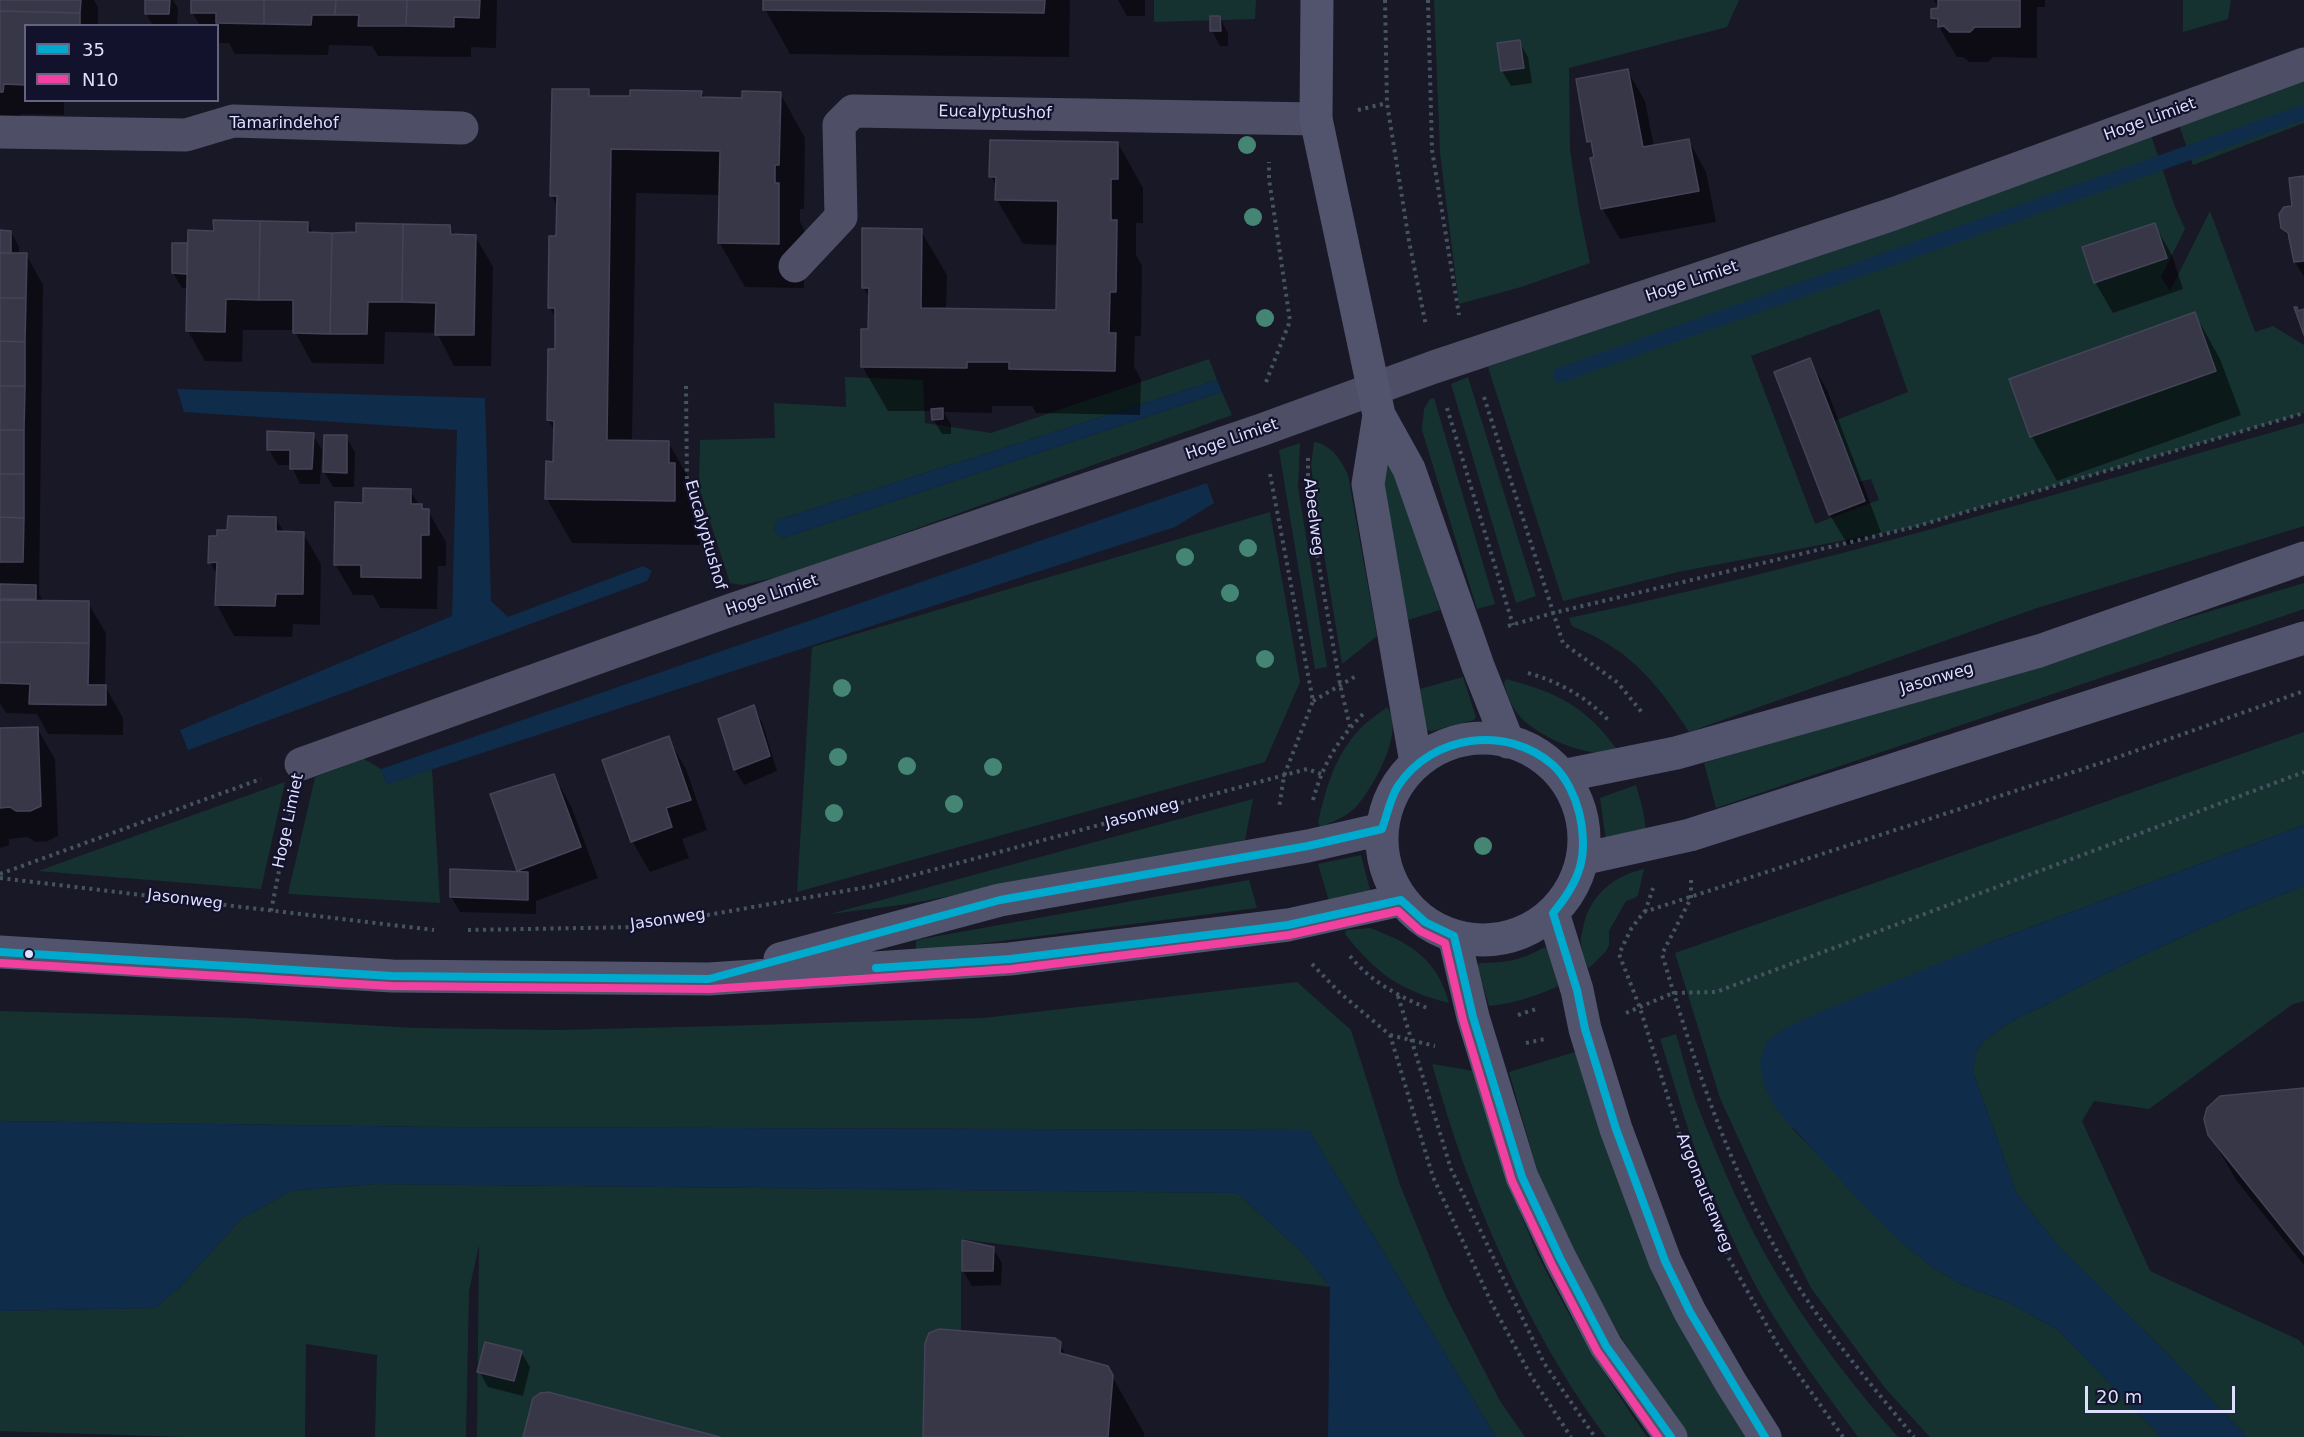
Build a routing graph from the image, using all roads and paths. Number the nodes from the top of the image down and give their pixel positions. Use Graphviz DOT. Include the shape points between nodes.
graph roads {
  1 [pos="1317,0"];
  2 [pos="1428,0"];
  3 [pos="2304,64"];
  4 [pos="1268,117"];
  5 [pos="1316,119"];
  6 [pos="462,128"];
  7 [pos="0,132"];
  8 [pos="795,266"];
  9 [pos="1472,357"];
  10 [pos="686,386"];
  11 [pos="1376,402"];
  12 [pos="1318,410"];
  13 [pos="2304,413"];
  14 [pos="1261,430"];
  15 [pos="2304,558"];
  16 [pos="728,611"];
  17 [pos="1553,613"];
  18 [pos="2304,638"];
  19 [pos="1478,666"];
  20 [pos="1402,685"];
  21 [pos="2304,691"];
  22 [pos="1350,727"];
  23 [pos="1508,742"];
  24 [pos="1676,753"];
  25 [pos="1639,761"];
  26 [pos="1416,763"];
  27 [pos="301,764"];
  28 [pos="2304,772"];
  29 [pos="1321,774"];
  30 [pos="1562,776"];
  31 [pos="1382,829"];
  32 [pos="1690,836"];
  33 [pos="1659,843"];
  34 [pos="1308,846"];
  35 [pos="1582,859"];
  36 [pos="0,876"];
  37 [pos="1691,898"];
  38 [pos="1401,900"];
  39 [pos="271,911"];
  40 [pos="1644,912"];
  41 [pos="1552,913"];
  42 [pos="1325,917"];
  43 [pos="463,930"];
  44 [pos="440,931"];
  45 [pos="1454,936"];
  46 [pos="0,952"];
  47 [pos="1619,954"];
  48 [pos="709,979"];
  49 [pos="1577,990"];
  50 [pos="1673,993"];
  51 [pos="1398,995"];
  52 [pos="1640,1008"];
  53 [pos="1473,1017"];
  54 [pos="1585,1029"];
  55 [pos="1389,1035"];
  56 [pos="1410,1040"];
  57 [pos="1484,1050"];
  58 [pos="1595,1437"];
  59 [pos="1671,1437"];
  60 [pos="1765,1437"];
  61 [pos="1843,1437"];
  62 [pos="1914,1437"];
  1 -- 5 [label="street"];
  2 -- 9 [label="path" via="1432,150 1456,303"];
  3 -- 9 [label="street, Hoge Limiet" via="1893,214"];
  4 -- 5 [label="street, Eucalyptushof"];
  4 -- 8 [label="street, Eucalyptushof" via="853,111 839,125 841,217"];
  4 -- 14 [label="path" via="1269,178 1290,321 1257,405"];
  5 -- 11 [label="street"];
  6 -- 7 [label="street, Tamarindehof" via="233,121 186,135"];
  9 -- 11 [label="street, Hoge Limiet" via="1434,367"];
  9 -- 17 [label="path"];
  10 -- 16 [label="path, Eucalyptushof" via="687,485"];
  11 -- 12 [label="street, Hoge Limiet"];
  11 -- 19 [label="street" via="1409,469"];
  11 -- 20 [label="street" via="1368,484"];
  12 -- 14 [label="street, Hoge Limiet"];
  12 -- 22 [label="path, Abeelweg" via="1307,466 1308,504"];
  13 -- 17 [label="path" via="1914,527"];
  14 -- 16 [label="street, Hoge Limiet"];
  15 -- 24 [label="street, Jasonweg" via="2039,651"];
  16 -- 27 [label="street, Hoge Limiet"];
  17 -- 24 [label="path" via="1563,643 1618,683"];
  18 -- 32 [label="street"];
  19 -- 23 [label="street"];
  19 -- 25 [label="path" via="1516,669 1575,692 1622,734"];
  20 -- 22 [label="path"];
  20 -- 26 [label="street"];
  21 -- 37 [label="path" via="2107,761"];
  22 -- 29 [label="path"];
  23 -- 26 [label="street" via="1460,741 1429,753"];
  23 -- 30 [label="street" via="1538,755"];
  24 -- 25 [label="street, Jasonweg"];
  25 -- 30 [label="street, Jasonweg"];
  26 -- 31 [label="street" via="1393,793"];
  27 -- 36 [label="path"];
  27 -- 39 [label="path, Hoge Limiet"];
  28 -- 50 [label="path" via="1716,992"];
  29 -- 34 [label="path" via="1308,822"];
  29 -- 43 [label="path, Jasonweg" via="1307,769 873,886 639,927"];
  30 -- 35 [label="street" via="1581,816"];
  31 -- 34 [label="street"];
  31 -- 38 [label="street" via="1385,867"];
  32 -- 33 [label="street"];
  32 -- 37 [label="path"];
  33 -- 35 [label="street"];
  33 -- 40 [label="path" via="1657,867"];
  34 -- 48 [label="street" via="1000,900"];
  35 -- 41 [label="street" via="1571,888"];
  36 -- 39 [label="path, Jasonweg"];
  37 -- 40 [label="path"];
  37 -- 50 [label="path" via="1662,954"];
  38 -- 42 [label="street"];
  38 -- 45 [label="street" via="1425,922"];
  39 -- 44 [label="path, Jasonweg"];
  40 -- 47 [label="path"];
  41 -- 45 [label="street" via="1531,928 1506,938 1480,941"];
  41 -- 49 [label="street"];
  42 -- 48 [label="street" via="1288,925 1010,959"];
  42 -- 51 [label="path" via="1355,962"];
  45 -- 53 [label="street"];
  46 -- 48 [label="street" via="392,976"];
  47 -- 49 [label="path"];
  47 -- 52 [label="path, Argonautenweg"];
  49 -- 53 [label="path" via="1517,1015"];
  49 -- 54 [label="street"];
  50 -- 52 [label="path"];
  50 -- 62 [label="path" via="1716,1118 1750,1200 1788,1270 1841,1349"];
  51 -- 53 [label="path" via="1434,1011"];
  51 -- 56 [label="path"];
  52 -- 54 [label="path"];
  52 -- 61 [label="path, Argonautenweg" via="1687,1158 1727,1255 1779,1347"];
  53 -- 57 [label="street"];
  54 -- 57 [label="path"];
  54 -- 60 [label="street" via="1627,1160 1665,1260 1690,1312"];
  55 -- 56 [label="path"];
  56 -- 57 [label="path"];
  56 -- 58 [label="path" via="1451,1169 1544,1363"];
  57 -- 59 [label="street" via="1522,1177 1560,1258 1606,1346"];
}
